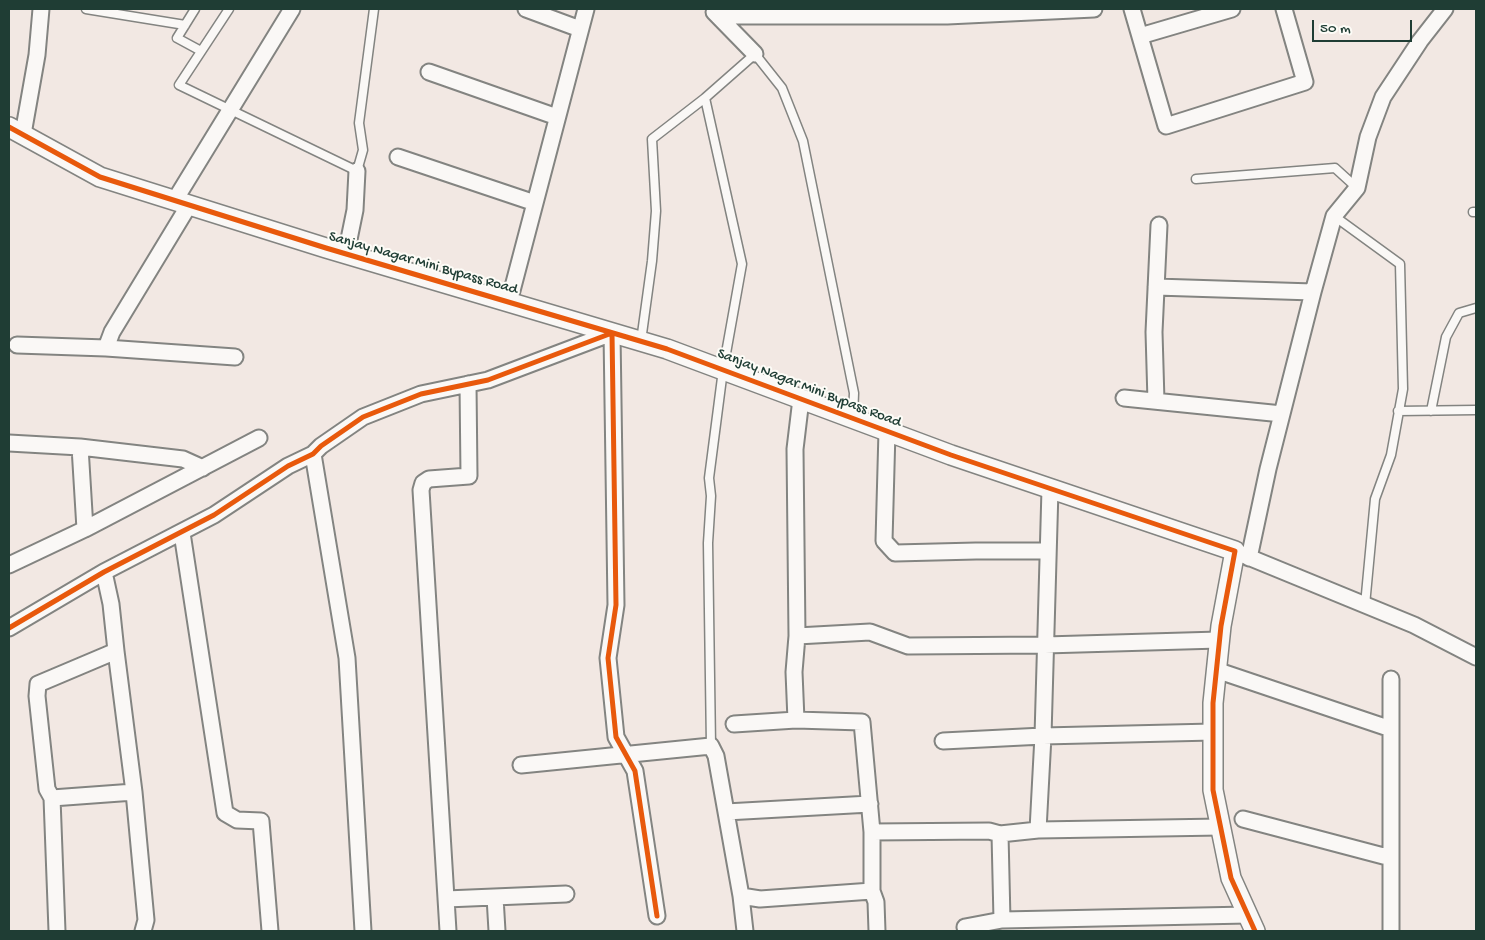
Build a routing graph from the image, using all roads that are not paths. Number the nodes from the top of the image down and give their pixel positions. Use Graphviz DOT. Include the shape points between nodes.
graph roads {
  1 [pos="41,9"];
  2 [pos="86,9"];
  3 [pos="195,9"];
  4 [pos="229,9"];
  5 [pos="292,9"];
  6 [pos="374,9"];
  7 [pos="526,9"];
  8 [pos="586,9"];
  9 [pos="1094,9"];
  10 [pos="1132,9"];
  11 [pos="1232,9"];
  12 [pos="1284,9"];
  13 [pos="1445,9"];
  14 [pos="714,12"];
  15 [pos="947,13"];
  16 [pos="185,25"];
  17 [pos="580,29"];
  18 [pos="1140,36"];
  19 [pos="201,52"];
  20 [pos="755,54"];
  21 [pos="429,72"];
  22 [pos="706,98"];
  23 [pos="230,109"];
  24 [pos="557,117"];
  25 [pos="16,131"];
  26 [pos="398,157"];
  27 [pos="357,171"];
  28 [pos="1196,179"];
  29 [pos="1357,188"];
  30 [pos="182,203"];
  31 [pos="535,203"];
  32 [pos="1334,216"];
  33 [pos="1159,225"];
  34 [pos="346,254"];
  35 [pos="1156,287"];
  36 [pos="1313,292"];
  37 [pos="509,302"];
  38 [pos="1476,308"];
  39 [pos="612,333"];
  40 [pos="641,341"];
  41 [pos="17,344"];
  42 [pos="106,348"];
  43 [pos="235,357"];
  44 [pos="723,370"];
  45 [pos="468,384"];
  46 [pos="1124,398"];
  47 [pos="801,399"];
  48 [pos="1156,402"];
  49 [pos="1476,410"];
  50 [pos="1398,411"];
  51 [pos="1431,411"];
  52 [pos="1282,414"];
  53 [pos="853,419"];
  54 [pos="887,431"];
  55 [pos="260,438"];
  56 [pos="9,443"];
  57 [pos="80,447"];
  58 [pos="313,454"];
  59 [pos="203,468"];
  60 [pos="1050,489"];
  61 [pos="85,529"];
  62 [pos="182,533"];
  63 [pos="1048,551"];
  64 [pos="1242,554"];
  65 [pos="9,565"];
  66 [pos="104,572"];
  67 [pos="1365,605"];
  68 [pos="9,628"];
  69 [pos="797,636"];
  70 [pos="1219,640"];
  71 [pos="1045,645"];
  72 [pos="116,652"];
  73 [pos="1476,657"];
  74 [pos="1216,670"];
  75 [pos="1391,679"];
  76 [pos="796,720"];
  77 [pos="734,724"];
  78 [pos="1391,729"];
  79 [pos="1213,732"];
  80 [pos="1043,736"];
  81 [pos="943,741"];
  82 [pos="711,746"];
  83 [pos="626,755"];
  84 [pos="521,765"];
  85 [pos="134,792"];
  86 [pos="52,798"];
  87 [pos="870,804"];
  88 [pos="726,812"];
  89 [pos="1243,819"];
  90 [pos="1221,827"];
  91 [pos="1038,830"];
  92 [pos="872,832"];
  93 [pos="1000,834"];
  94 [pos="1391,858"];
  95 [pos="872,891"];
  96 [pos="566,894"];
  97 [pos="741,896"];
  98 [pos="495,897"];
  99 [pos="446,899"];
  100 [pos="658,916"];
  101 [pos="1002,920"];
  102 [pos="1251,923"];
  103 [pos="57,931"];
  104 [pos="143,931"];
  105 [pos="270,931"];
  106 [pos="363,931"];
  107 [pos="448,931"];
  108 [pos="497,931"];
  109 [pos="745,931"];
  110 [pos="877,931"];
  111 [pos="966,931"];
  112 [pos="1391,931"];
  1 -- 25 [label="street" via="37,55"];
  2 -- 16 [label="lane"];
  3 -- 16 [label="lane"];
  4 -- 19 [label="lane"];
  5 -- 23 [label="street"];
  6 -- 27 [label="lane" via="359,123 363,150"];
  7 -- 17 [label="street"];
  8 -- 17 [label="street"];
  9 -- 15 [label="street"];
  10 -- 18 [label="street"];
  11 -- 18 [label="street"];
  12 -- 18 [label="street" via="1305,82 1166,126"];
  13 -- 29 [label="street" via="1384,96 1368,137"];
  14 -- 15 [label="street"];
  14 -- 20 [label="street"];
  16 -- 19 [label="lane" via="177,38"];
  17 -- 24 [label="street"];
  19 -- 23 [label="lane" via="179,85"];
  20 -- 22 [label="lane"];
  20 -- 53 [label="lane" via="782,88 803,141 854,393"];
  21 -- 24 [label="street"];
  22 -- 40 [label="lane" via="652,139 656,211"];
  22 -- 44 [label="lane" via="742,264"];
  23 -- 27 [label="lane"];
  23 -- 30 [label="street"];
  24 -- 31 [label="street"];
  25 -- 30 [label="street, Sanjay Nagar Mini Bypass Road" via="100,177"];
  26 -- 31 [label="street"];
  27 -- 34 [label="street" via="355,210"];
  28 -- 29 [label="lane" via="1335,168"];
  29 -- 32 [label="street"];
  30 -- 34 [label="street, Sanjay Nagar Mini Bypass Road"];
  30 -- 42 [label="street"];
  31 -- 37 [label="street"];
  32 -- 36 [label="street"];
  32 -- 50 [label="lane" via="1400,264 1403,389"];
  33 -- 35 [label="street"];
  34 -- 37 [label="street, Sanjay Nagar Mini Bypass Road"];
  35 -- 36 [label="street"];
  35 -- 48 [label="street"];
  36 -- 52 [label="street"];
  37 -- 39 [label="street, Sanjay Nagar Mini Bypass Road"];
  38 -- 51 [label="lane" via="1459,313 1446,337"];
  39 -- 40 [label="street, Sanjay Nagar Mini Bypass Road"];
  39 -- 45 [label="street" via="488,380"];
  39 -- 83 [label="street" via="616,605 608,658 616,737"];
  40 -- 44 [label="street, Sanjay Nagar Mini Bypass Road"];
  41 -- 42 [label="street"];
  42 -- 43 [label="street"];
  44 -- 47 [label="street, Sanjay Nagar Mini Bypass Road"];
  44 -- 82 [label="lane" via="709,478"];
  45 -- 58 [label="street" via="421,394 363,417"];
  45 -- 99 [label="street" via="469,476 429,479 421,490"];
  46 -- 48 [label="street"];
  47 -- 53 [label="street, Sanjay Nagar Mini Bypass Road"];
  47 -- 69 [label="street" via="795,449"];
  48 -- 52 [label="street"];
  49 -- 51 [label="lane"];
  50 -- 51 [label="lane"];
  50 -- 67 [label="lane" via="1391,455 1375,498"];
  52 -- 64 [label="street"];
  53 -- 54 [label="street, Sanjay Nagar Mini Bypass Road"];
  54 -- 60 [label="street, Sanjay Nagar Mini Bypass Road"];
  54 -- 63 [label="street" via="884,542 895,553"];
  55 -- 59 [label="street"];
  56 -- 57 [label="street"];
  57 -- 59 [label="street" via="183,459"];
  57 -- 61 [label="street"];
  58 -- 62 [label="street" via="288,466 214,516"];
  58 -- 106 [label="street" via="347,658"];
  59 -- 61 [label="street"];
  60 -- 63 [label="street"];
  60 -- 64 [label="street, Sanjay Nagar Mini Bypass Road"];
  61 -- 65 [label="street"];
  62 -- 66 [label="street"];
  62 -- 105 [label="street" via="225,813 237,820 261,821"];
  63 -- 71 [label="street"];
  64 -- 67 [label="street"];
  64 -- 70 [label="street"];
  66 -- 68 [label="street"];
  66 -- 72 [label="street" via="112,604"];
  67 -- 73 [label="street" via="1414,625"];
  69 -- 71 [label="street" via="870,632 908,646"];
  69 -- 76 [label="street" via="794,672"];
  70 -- 71 [label="street"];
  70 -- 74 [label="street"];
  71 -- 80 [label="street"];
  72 -- 85 [label="street"];
  72 -- 86 [label="street" via="38,684 48,789"];
  74 -- 78 [label="street"];
  74 -- 79 [label="street"];
  75 -- 78 [label="street"];
  76 -- 77 [label="street"];
  76 -- 87 [label="street" via="862,722"];
  78 -- 94 [label="street"];
  79 -- 80 [label="street"];
  79 -- 90 [label="street" via="1213,790"];
  80 -- 81 [label="street"];
  80 -- 91 [label="street"];
  82 -- 83 [label="street"];
  82 -- 88 [label="street" via="716,756"];
  83 -- 84 [label="street"];
  83 -- 100 [label="street" via="635,771"];
  85 -- 86 [label="street"];
  85 -- 104 [label="street" via="146,920"];
  86 -- 103 [label="street"];
  87 -- 88 [label="street"];
  87 -- 92 [label="street"];
  88 -- 97 [label="street"];
  89 -- 94 [label="street"];
  90 -- 91 [label="street"];
  90 -- 102 [label="street" via="1231,878"];
  91 -- 93 [label="street"];
  92 -- 93 [label="street"];
  92 -- 95 [label="street"];
  93 -- 101 [label="street"];
  94 -- 112 [label="street"];
  95 -- 97 [label="street" via="760,899"];
  95 -- 110 [label="street" via="876,902"];
  96 -- 98 [label="street"];
  97 -- 109 [label="street"];
  98 -- 99 [label="street"];
  98 -- 108 [label="street"];
  99 -- 107 [label="street"];
  101 -- 102 [label="street"];
  101 -- 111 [label="street" via="966,926"];
}
